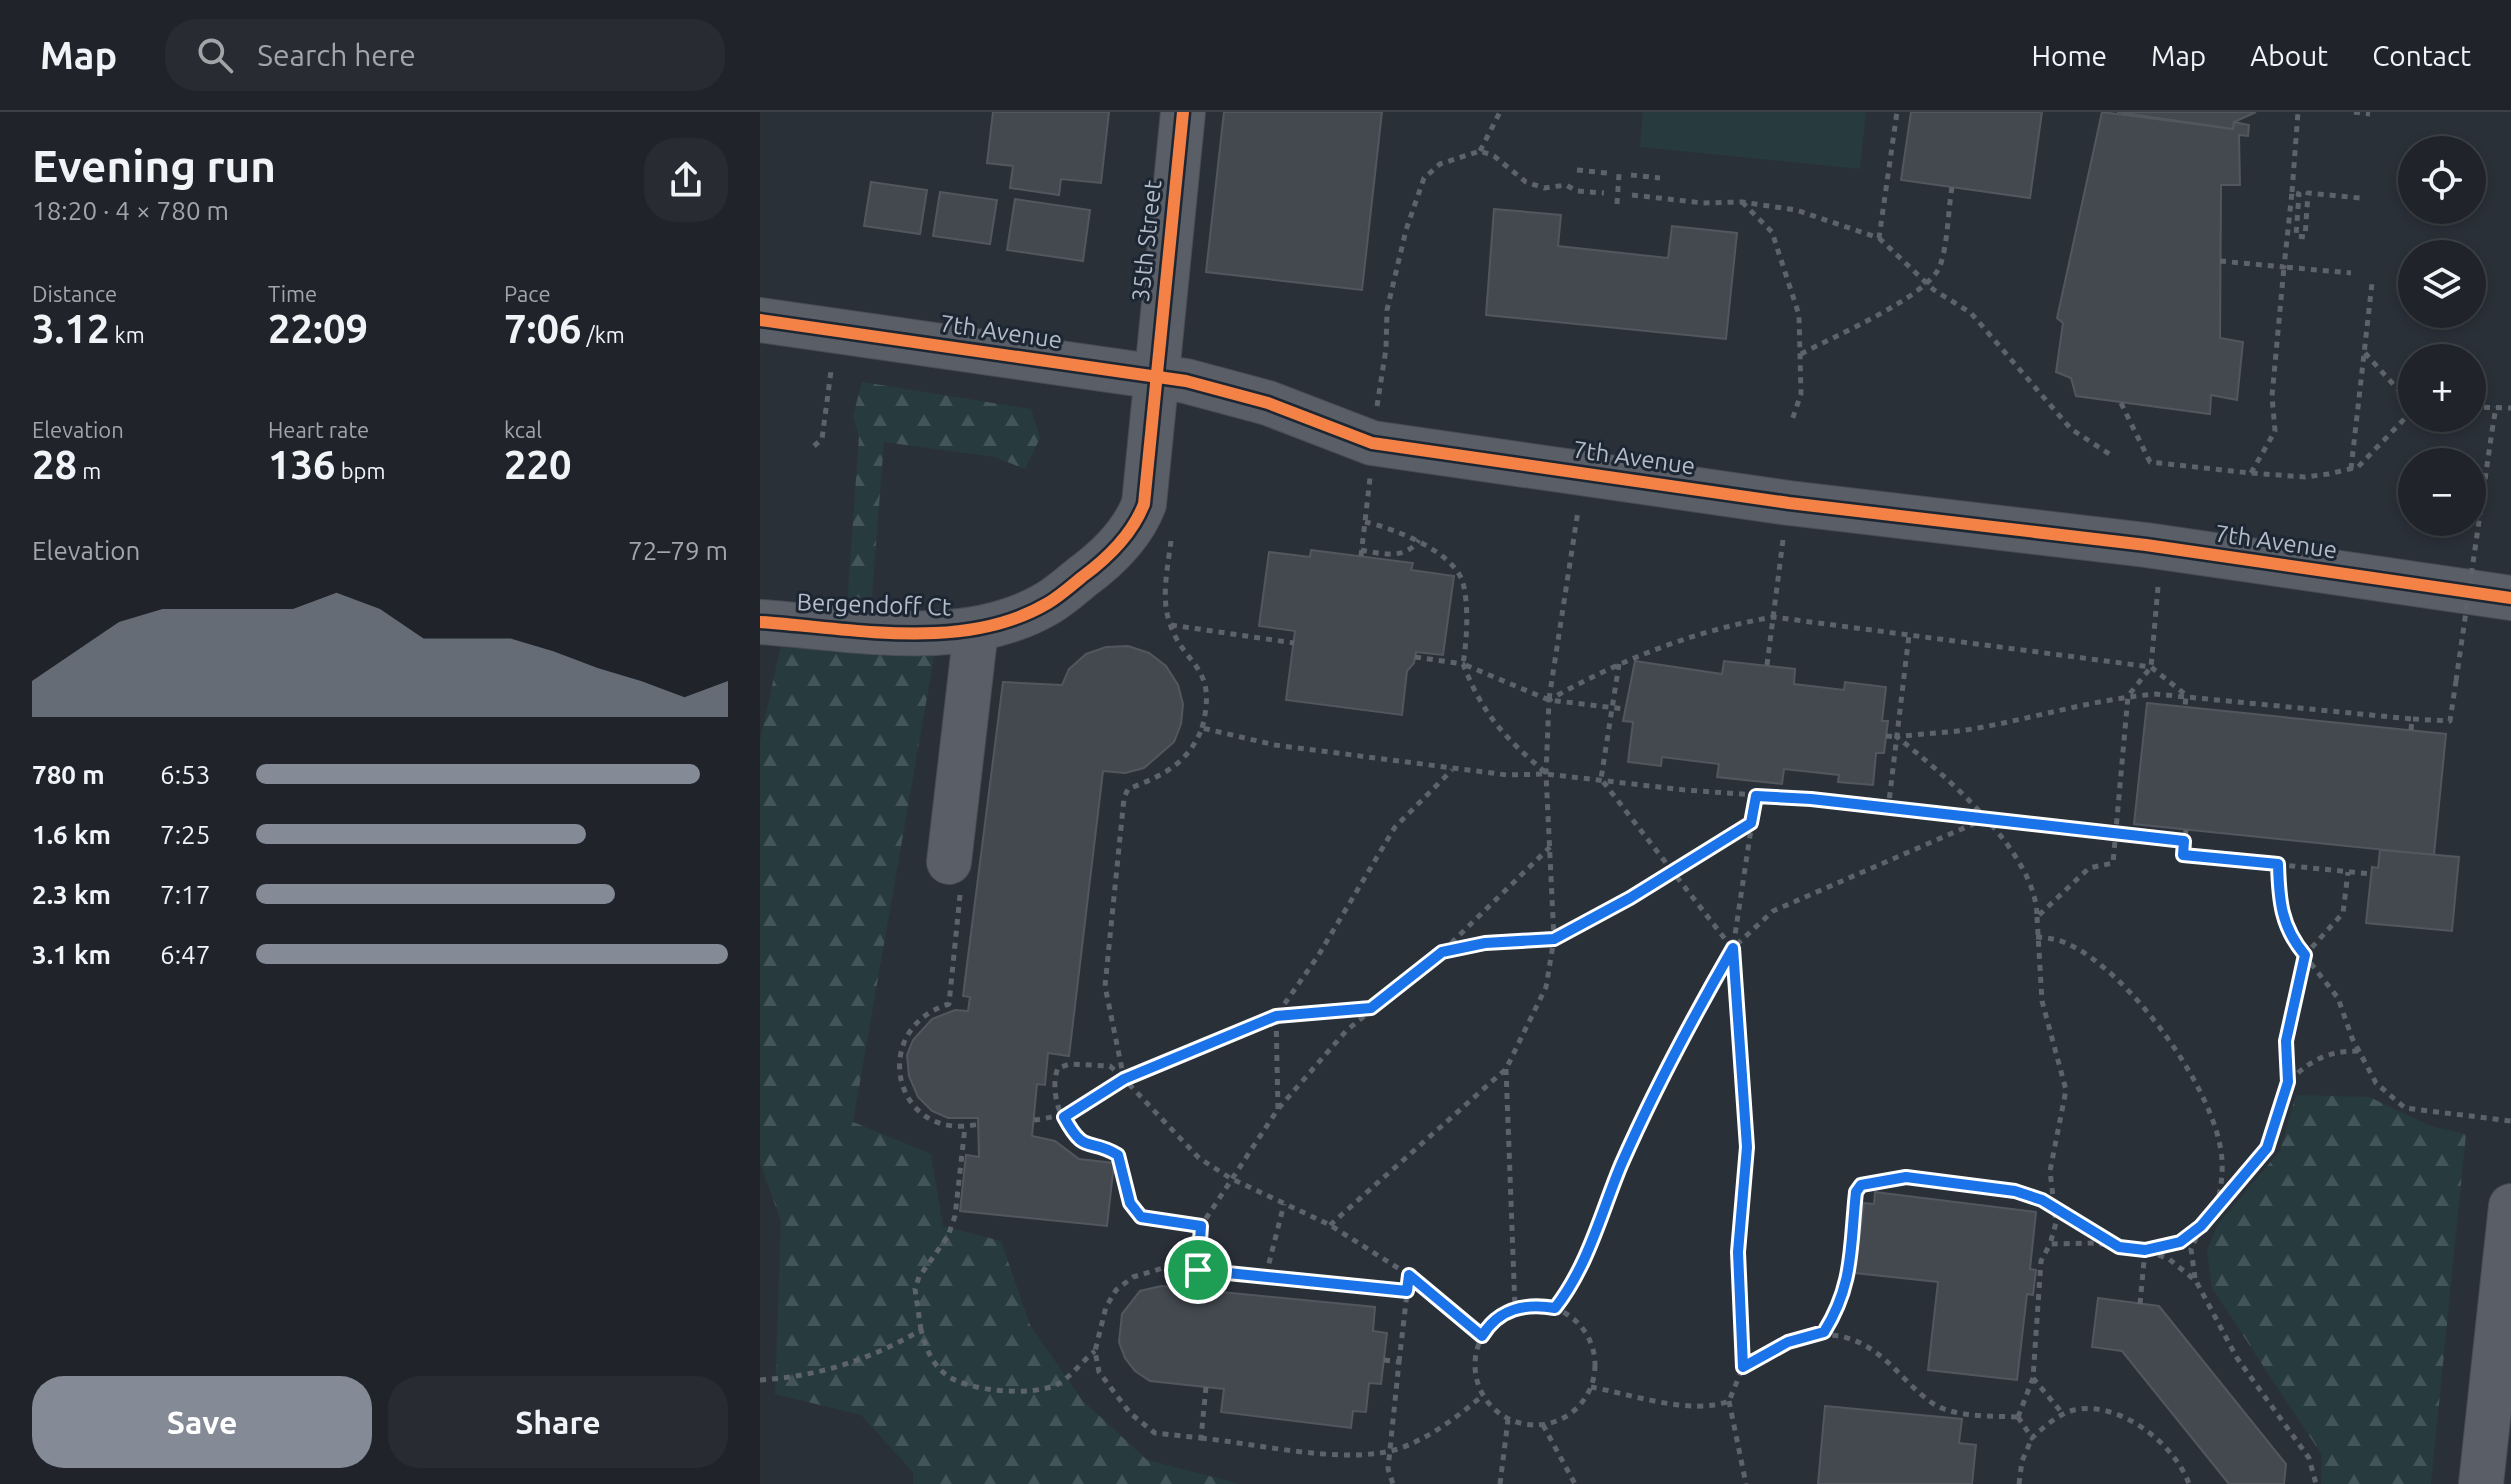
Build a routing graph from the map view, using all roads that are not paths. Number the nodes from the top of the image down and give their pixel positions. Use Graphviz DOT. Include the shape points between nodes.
graph roads {
  1 [pos="1183,112"];
  2 [pos="760,320"];
  3 [pos="1157,375"];
  4 [pos="2511,598"];
  5 [pos="760,622"];
  6 [pos="976,629"];
  7 [pos="949,862"];
  8 [pos="2511,1206"];
  9 [pos="2481,1484"];
  1 -- 3 [label="street, 35th Street"];
  2 -- 3 [label="street, 7th Avenue"];
  3 -- 4 [label="street, 7th Avenue" via="1268,403 1372,443"];
  3 -- 6 [label="street, Bergendoff Ct" via="1144,504 1136,524 1098,564 1047,603"];
  5 -- 6 [label="street, Bergendoff Ct" via="931,633"];
  6 -- 7 [label="street"];
  8 -- 9 [label="street"];
}
